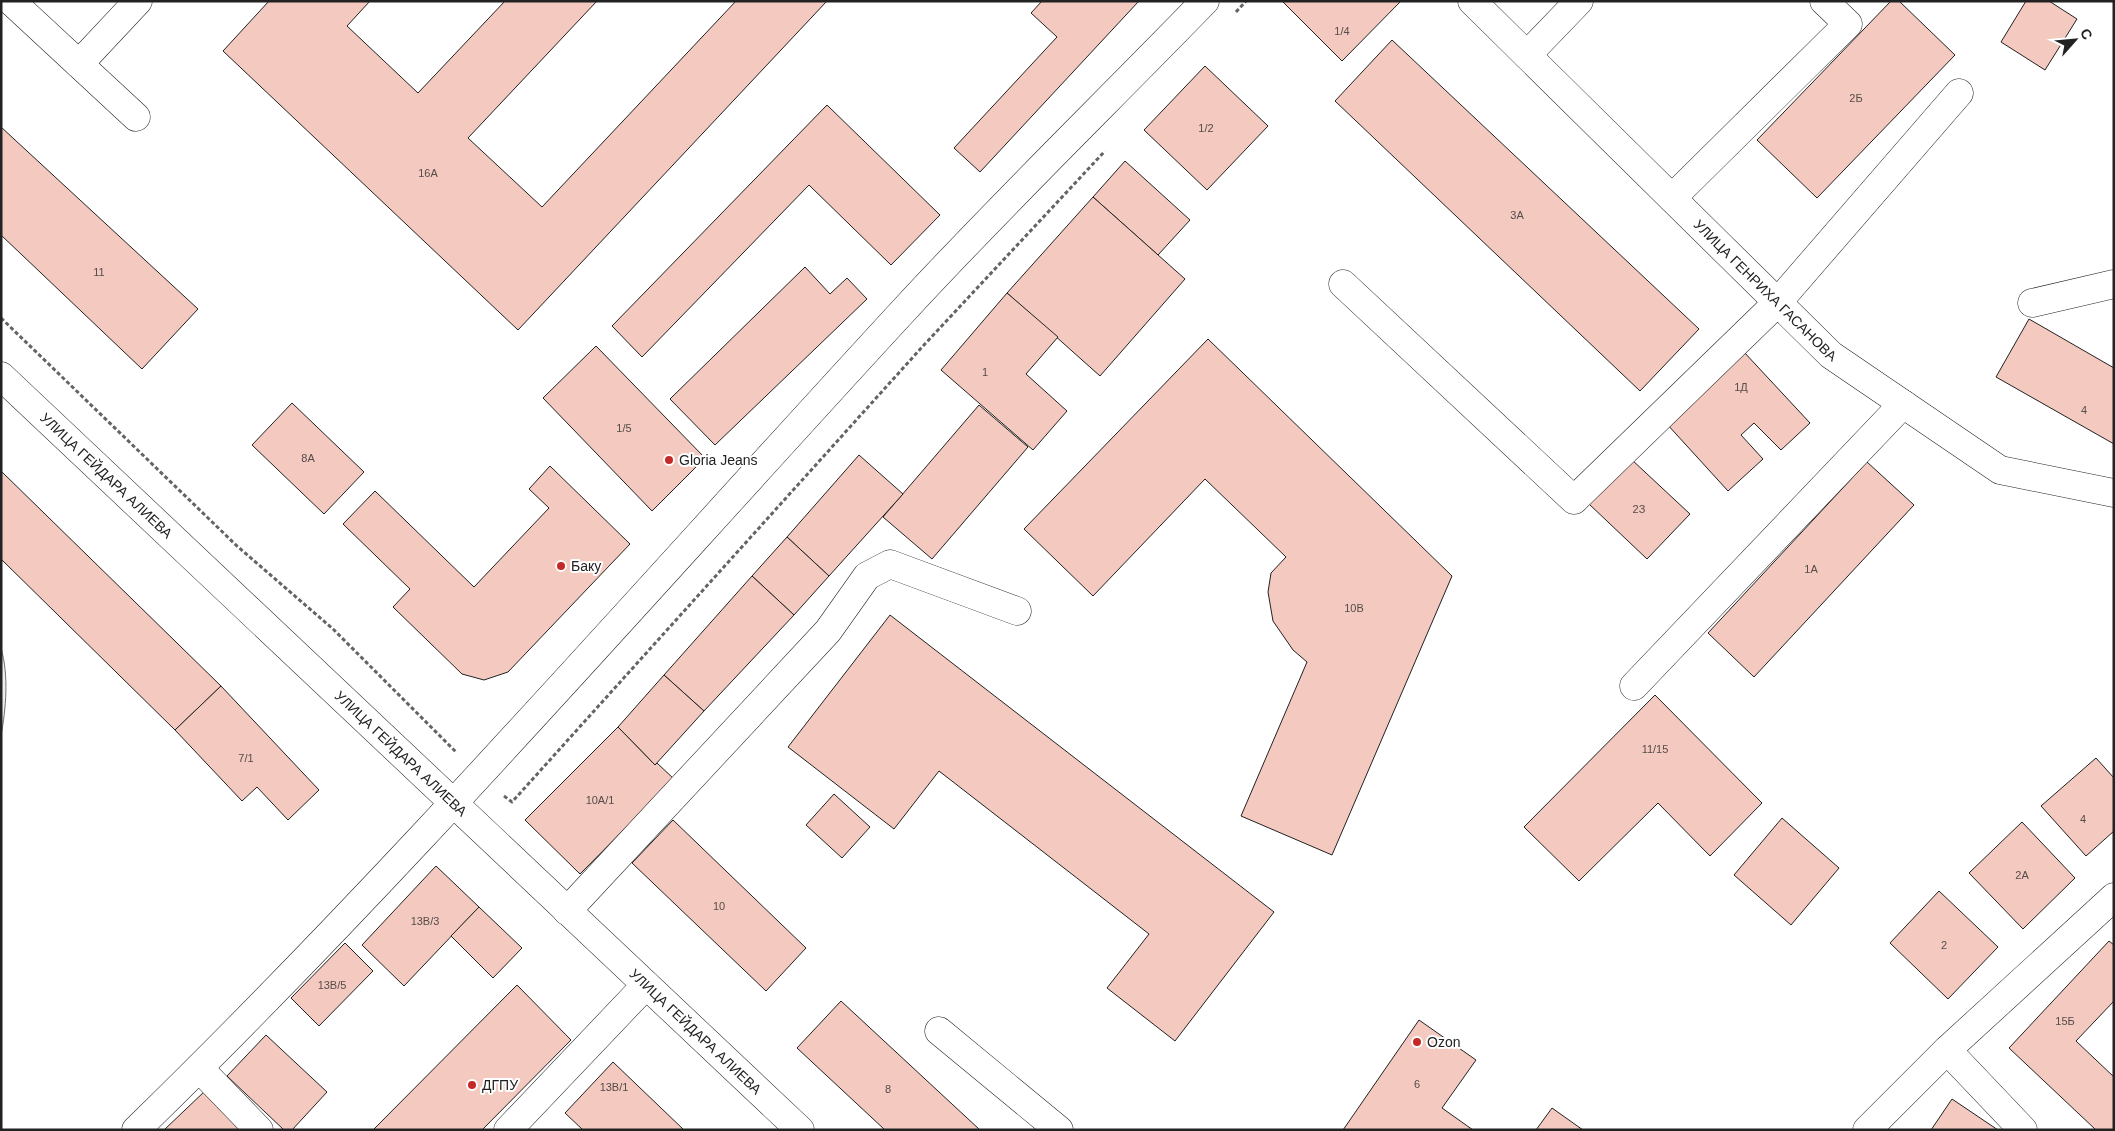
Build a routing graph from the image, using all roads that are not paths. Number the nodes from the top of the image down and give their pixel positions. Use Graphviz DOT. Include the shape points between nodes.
graph roads {
  1 [pos="11,1"];
  2 [pos="138,1"];
  3 [pos="1205,1"];
  4 [pos="1472,1"];
  5 [pos="1579,1"];
  6 [pos="1824,1"];
  7 [pos="1527,55"];
  8 [pos="79,64"];
  9 [pos="1959,93"];
  10 [pos="136,117"];
  11 [pos="1672,198"];
  12 [pos="1343,284"];
  13 [pos="2114,284"];
  14 [pos="1777,303"];
  15 [pos="2032,303"];
  16 [pos="1,376"];
  17 [pos="1903,404"];
  18 [pos="2114,493"];
  19 [pos="1017,611"];
  20 [pos="1634,686"];
  21 [pos="454,805"];
  22 [pos="2114,897"];
  23 [pos="567,911"];
  24 [pos="646,986"];
  25 [pos="939,1031"];
  26 [pos="1947,1050"];
  27 [pos="199,1068"];
  28 [pos="136,1130"];
  29 [pos="259,1130"];
  30 [pos="508,1130"];
  31 [pos="800,1130"];
  32 [pos="1058,1130"];
  33 [pos="1867,1130"];
  34 [pos="2023,1130"];
  1 -- 8 [label="street"];
  2 -- 8 [label="street"];
  3 -- 21 [label="street" via="908,305"];
  4 -- 7 [label="street, УЛИЦА ГЕНРИХА ГАСАНОВА"];
  5 -- 7 [label="street"];
  6 -- 11 [label="street" via="1848,24"];
  7 -- 11 [label="street, УЛИЦА ГЕНРИХА ГАСАНОВА"];
  8 -- 10 [label="street"];
  9 -- 14 [label="street"];
  11 -- 14 [label="street, УЛИЦА ГЕНРИХА ГАСАНОВА"];
  12 -- 14 [label="street" via="1574,500"];
  13 -- 15 [label="street"];
  14 -- 17 [label="street, УЛИЦА ГЕНРИХА ГАСАНОВА" via="1831,355"];
  16 -- 21 [label="street, УЛИЦА ГЕЙДАРА АЛИЕВА"];
  17 -- 18 [label="street, УЛИЦА ГЕНРИХА ГАСАНОВА" via="2000,470"];
  17 -- 20 [label="street"];
  19 -- 23 [label="street" via="890,564 866,576 828,631"];
  21 -- 23 [label="street, УЛИЦА ГЕЙДАРА АЛИЕВА"];
  21 -- 27 [label="street"];
  22 -- 26 [label="street"];
  23 -- 24 [label="street, УЛИЦА ГЕЙДАРА АЛИЕВА"];
  24 -- 30 [label="street"];
  24 -- 31 [label="street, УЛИЦА ГЕЙДАРА АЛИЕВА"];
  25 -- 32 [label="street"];
  26 -- 33 [label="street"];
  26 -- 34 [label="street"];
  27 -- 28 [label="street"];
  27 -- 29 [label="street"];
}
